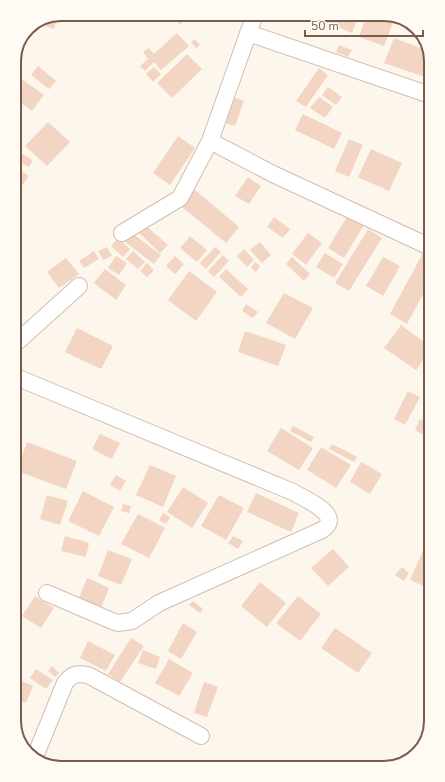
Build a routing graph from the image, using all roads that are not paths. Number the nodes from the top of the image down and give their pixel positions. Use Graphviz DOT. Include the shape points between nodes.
graph roads {
  1 [pos="252,21"];
  2 [pos="248,33"];
  3 [pos="424,93"];
  4 [pos="210,141"];
  5 [pos="122,233"];
  6 [pos="424,244"];
  7 [pos="79,286"];
  8 [pos="21,338"];
  9 [pos="21,379"];
  10 [pos="48,593"];
  11 [pos="201,736"];
  12 [pos="37,752"];
  1 -- 2 [label="street"];
  2 -- 3 [label="street"];
  2 -- 4 [label="street"];
  4 -- 5 [label="street" via="180,198"];
  4 -- 6 [label="street" via="272,174"];
  7 -- 8 [label="street"];
  9 -- 10 [label="street" via="292,492 319,507 330,518 329,524 322,530 159,603 132,621 118,623"];
  11 -- 12 [label="street" via="88,675 78,673 72,675 65,683"];
}
